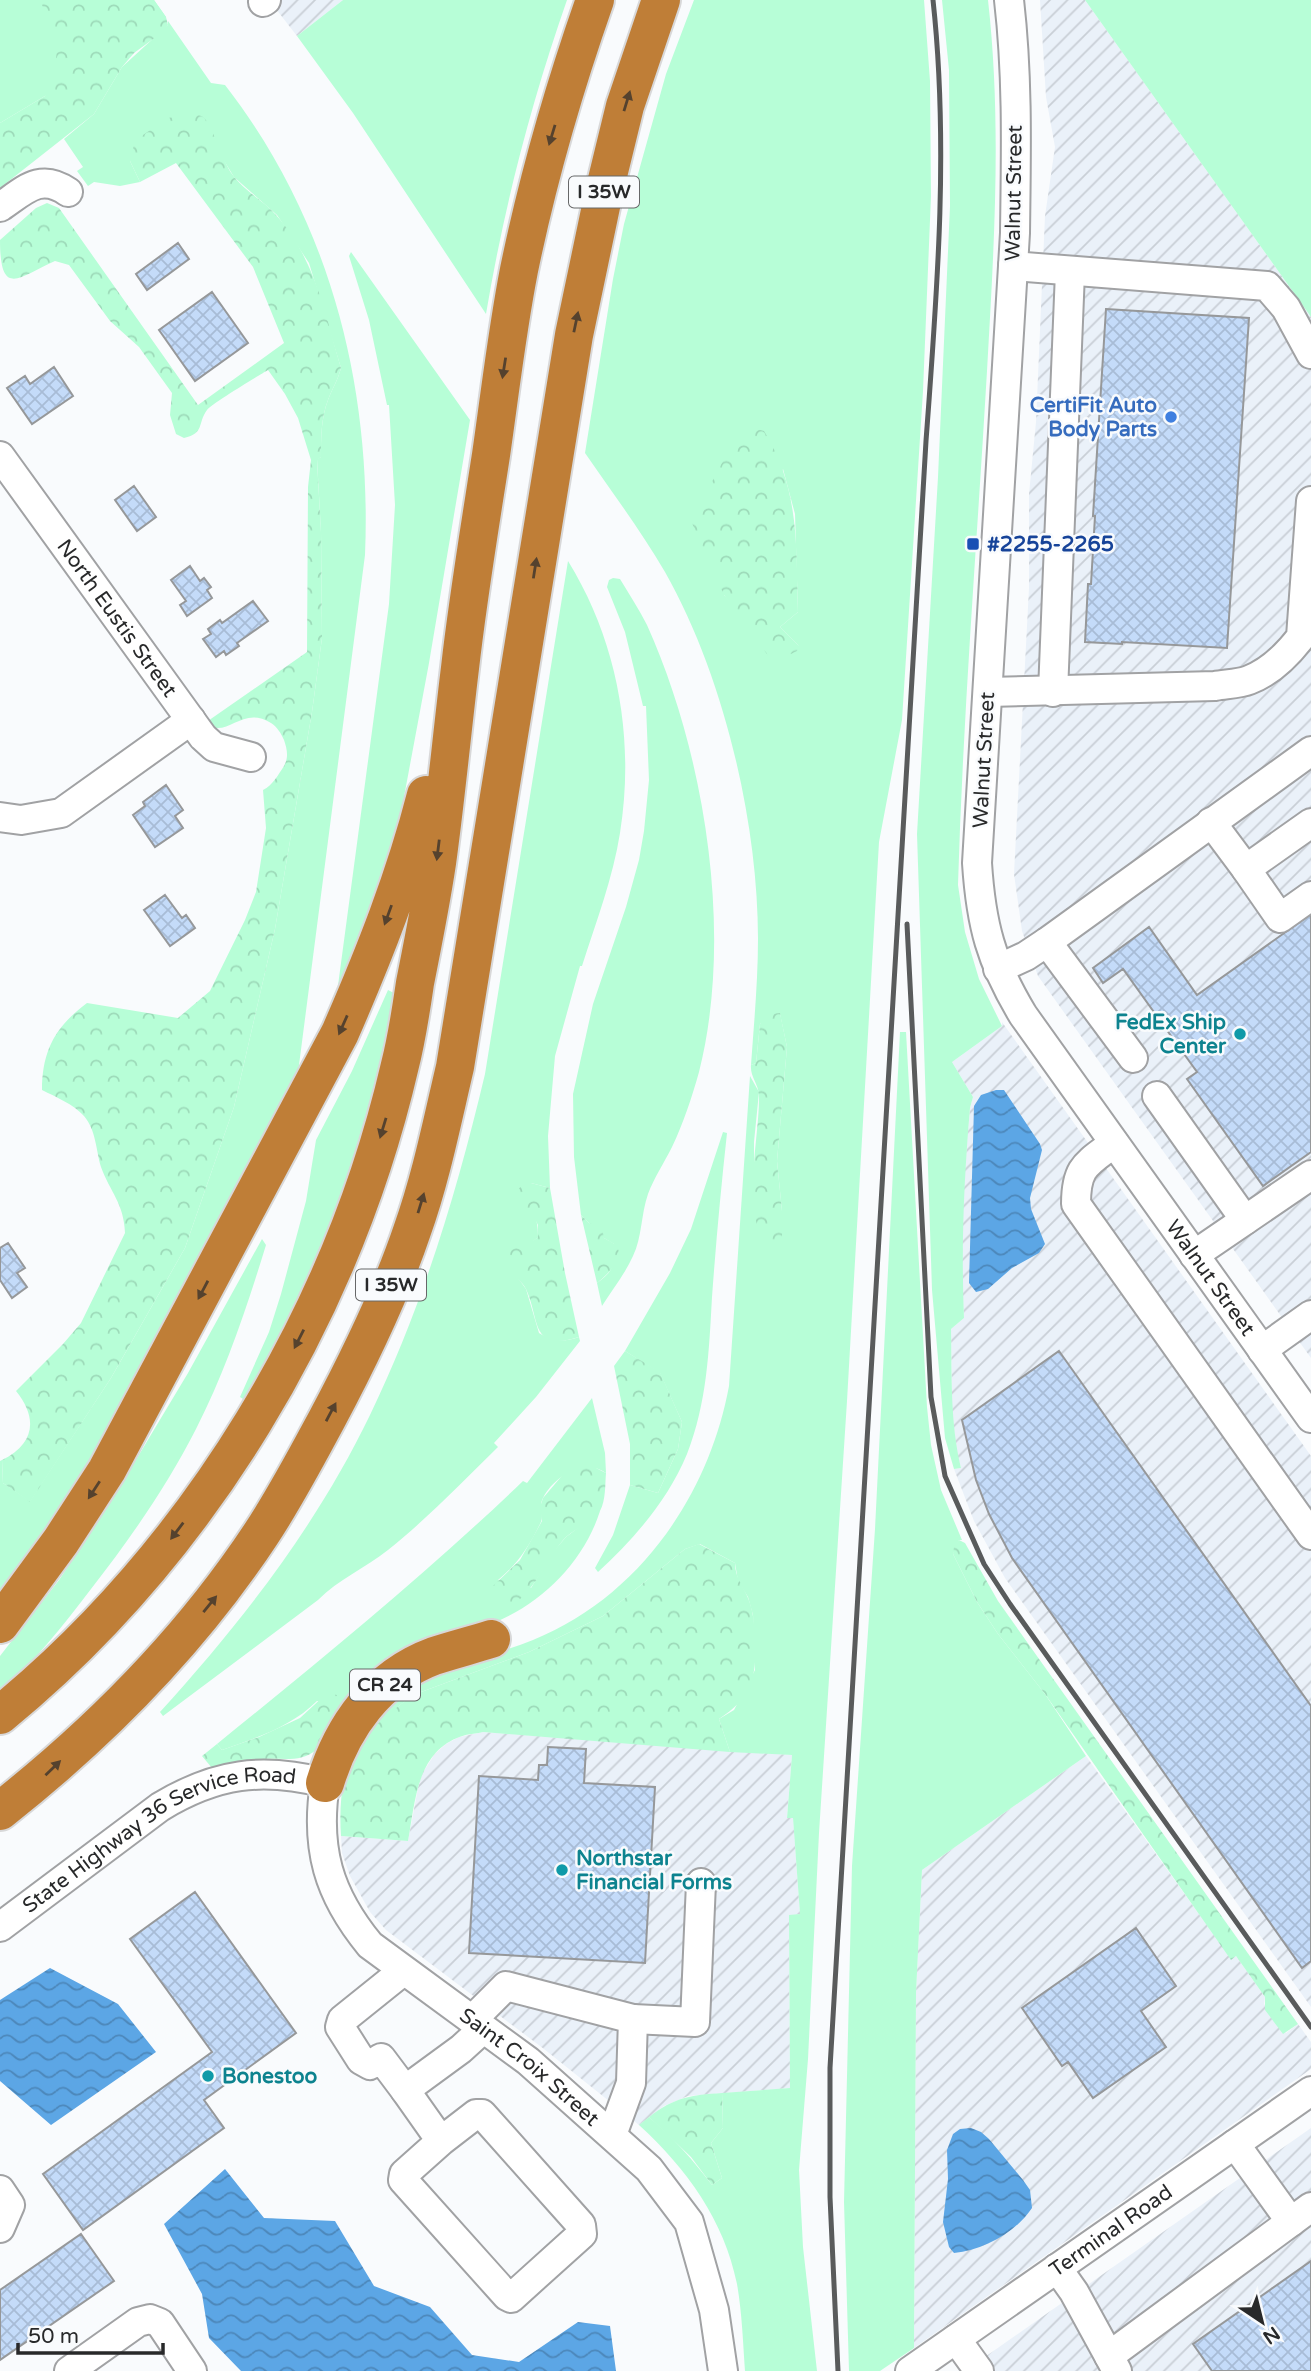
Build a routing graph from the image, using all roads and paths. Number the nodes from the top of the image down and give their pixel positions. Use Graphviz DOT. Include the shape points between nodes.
graph roads {
  1 [pos="596,0"];
  2 [pos="662,0"];
  3 [pos="1009,0"];
  4 [pos="68,192"];
  5 [pos="0,207"];
  6 [pos="1013,266"];
  7 [pos="1070,272"];
  8 [pos="1311,354"];
  9 [pos="0,456"];
  10 [pos="1311,501"];
  11 [pos="461,660"];
  12 [pos="988,692"];
  13 [pos="1053,692"];
  14 [pos="191,720"];
  15 [pos="1311,751"];
  16 [pos="251,757"];
  17 [pos="0,817"];
  18 [pos="1211,822"];
  19 [pos="1311,824"];
  20 [pos="1246,869"];
  21 [pos="1311,896"];
  22 [pos="1047,942"];
  23 [pos="998,969"];
  24 [pos="1133,1058"];
  25 [pos="1157,1096"];
  26 [pos="1114,1143"];
  27 [pos="1311,1175"];
  28 [pos="1245,1220"];
  29 [pos="1194,1255"];
  30 [pos="1311,1315"];
  31 [pos="1262,1350"];
  32 [pos="1311,1418"];
  33 [pos="1311,1535"];
  34 [pos="0,1624"];
  35 [pos="491,1639"];
  36 [pos="0,1715"];
  37 [pos="325,1783"];
  38 [pos="0,1811"];
  39 [pos="701,1883"];
  40 [pos="0,1927"];
  41 [pos="403,1970"];
  42 [pos="633,2019"];
  43 [pos="478,2025"];
  44 [pos="405,2090"];
  45 [pos="1311,2091"];
  46 [pos="612,2135"];
  47 [pos="441,2141"];
  48 [pos="1235,2144"];
  49 [pos="0,2190"];
  50 [pos="1301,2215"];
  51 [pos="0,2228"];
  52 [pos="1058,2268"];
  53 [pos="956,2339"];
  54 [pos="1113,2364"];
  55 [pos="69,2371"];
  56 [pos="192,2371"];
  57 [pos="723,2371"];
  58 [pos="910,2371"];
  59 [pos="979,2371"];
  1 -- 11 [label="highway, I 35W, one-way" via="547,150 518,276"];
  38 -- 2 [label="highway, I 35W, one-way" via="43,1777 173,1649 262,1534 380,1313 412,1231 455,1067 564,389 598,216 622,118"];
  3 -- 6 [label="street, Walnut Street" via="1016,139"];
  4 -- 5 [label="street" via="51,182 39,183"];
  6 -- 7 [label="street"];
  6 -- 12 [label="street, Walnut Street"];
  7 -- 8 [label="street" via="1267,286 1286,308"];
  7 -- 13 [label="street"];
  9 -- 14 [label="street, North Eustis Street"];
  10 -- 13 [label="street" via="1301,637 1274,665 1249,680 1215,686"];
  11 -- 34 [label="highway, one-way" via="397,891 340,1033 107,1470"];
  11 -- 36 [label="highway, I 35W, one-way" via="436,866 401,1062 358,1205 326,1283 257,1415 173,1537 110,1611"];
  12 -- 13 [label="street"];
  12 -- 23 [label="street, Walnut Street" via="977,863 979,902"];
  14 -- 16 [label="street, North Eustis Street" via="214,747"];
  14 -- 17 [label="street" via="61,813 20,820"];
  15 -- 18 [label="street"];
  18 -- 20 [label="street"];
  18 -- 22 [label="street"];
  19 -- 20 [label="street"];
  20 -- 21 [label="street" via="1280,918"];
  22 -- 23 [label="street"];
  22 -- 24 [label="street"];
  23 -- 26 [label="street, Walnut Street" via="1023,1015"];
  25 -- 28 [label="street"];
  26 -- 29 [label="street, Walnut Street"];
  26 -- 33 [label="street" via="1083,1168 1076,1183 1076,1204"];
  27 -- 28 [label="street"];
  28 -- 29 [label="street"];
  29 -- 31 [label="street, Walnut Street"];
  30 -- 31 [label="street"];
  31 -- 32 [label="street, Walnut Street"];
  35 -- 37 [label="highway, CR 24" via="432,1657 382,1688 346,1731"];
  37 -- 40 [label="street, State Highway 36 Service Road" via="269,1773 239,1775 183,1793"];
  37 -- 41 [label="street, Saint Croix Street / CR 24" via="322,1842 338,1898 370,1945"];
  39 -- 42 [label="street" via="695,2022"];
  41 -- 43 [label="street, Saint Croix Street / CR 24"];
  41 -- 44 [label="street" via="340,2027 361,2060 370,2065 381,2058"];
  42 -- 43 [label="street" via="506,1986"];
  42 -- 46 [label="street" via="631,2083"];
  43 -- 44 [label="street" via="461,2049"];
  43 -- 46 [label="street, Saint Croix Street / CR 24" via="528,2061"];
  44 -- 47 [label="street"];
  45 -- 48 [label="street, Terminal Road"];
  46 -- 57 [label="street, Saint Croix Street / CR 24" via="649,2168 689,2222 714,2310"];
  47 -- 47 [label="street" via="475,2113 482,2114 581,2225 582,2234 511,2298 403,2180"];
  48 -- 50 [label="street"];
  48 -- 52 [label="street, Terminal Road"];
  49 -- 51 [label="street" via="10,2205"];
  50 -- 54 [label="street"];
  52 -- 53 [label="street, Terminal Road"];
  52 -- 54 [label="street"];
  53 -- 58 [label="street, Terminal Road"];
  53 -- 59 [label="street"];
  55 -- 56 [label="street" via="138,2322 150,2319 160,2323"];
}
